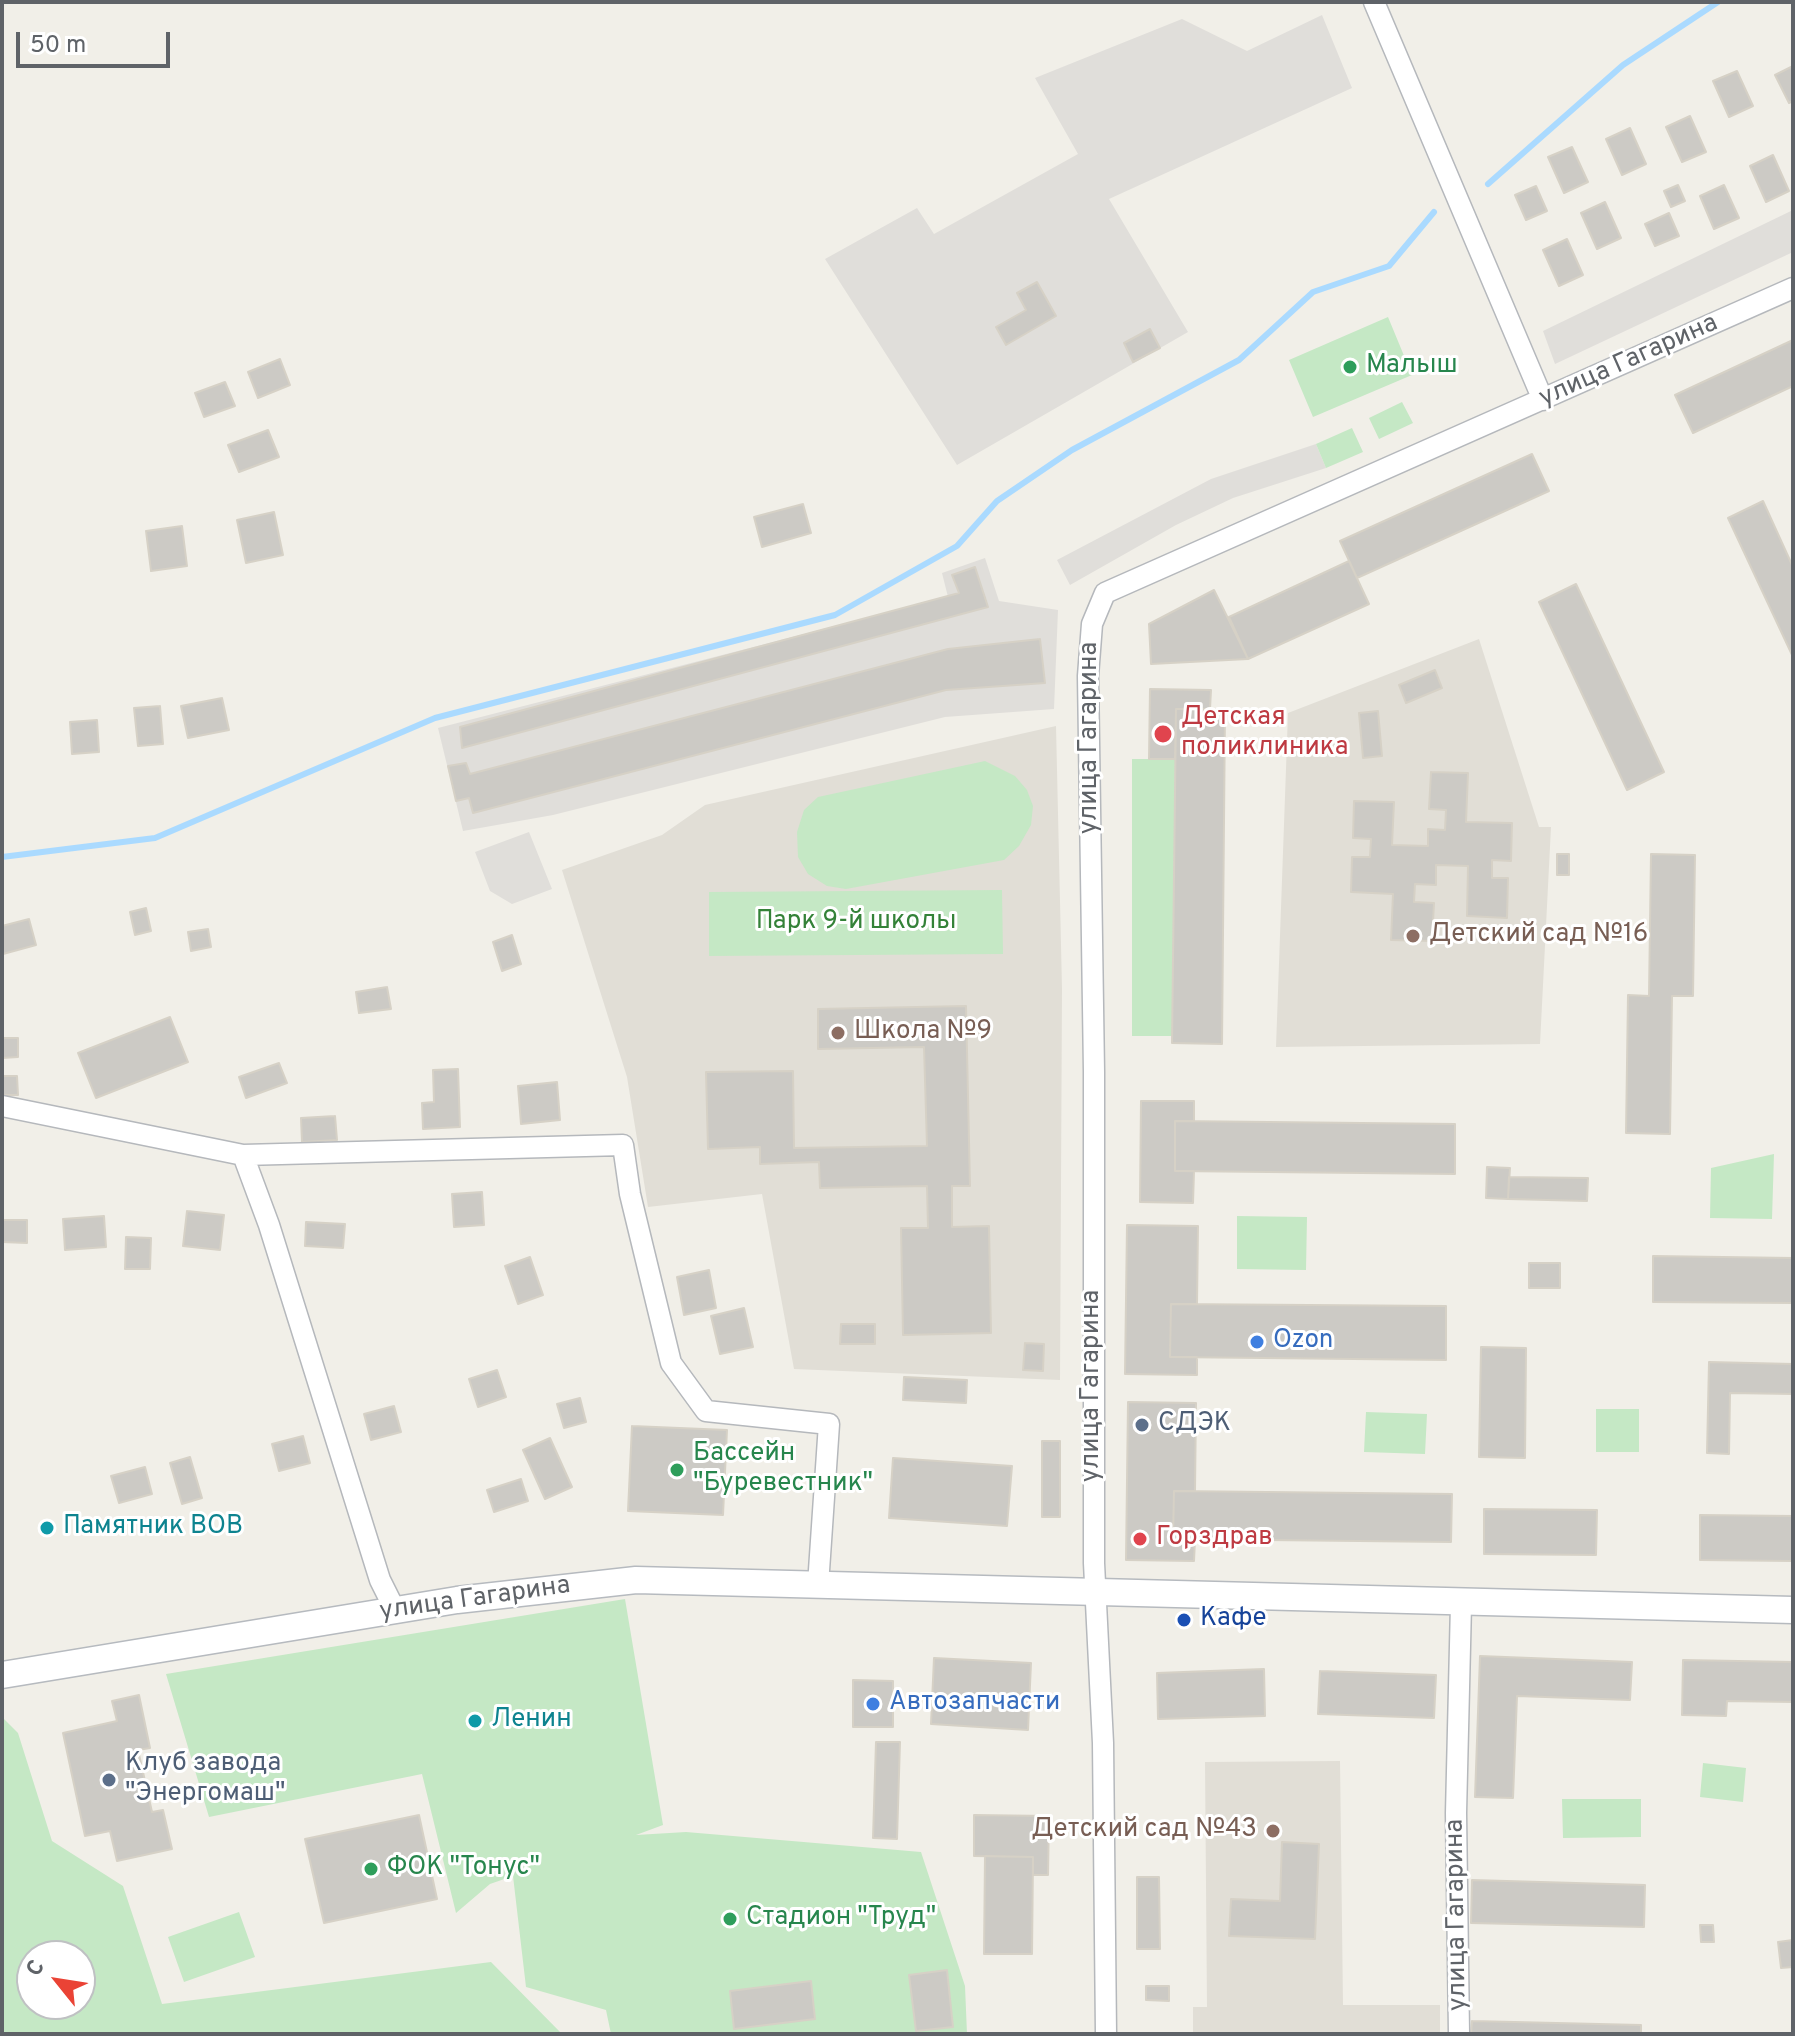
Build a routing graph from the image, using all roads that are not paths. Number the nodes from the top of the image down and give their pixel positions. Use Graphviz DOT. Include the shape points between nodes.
graph roads {
  1 [pos="1374,2"];
  2 [pos="1793,288"];
  3 [pos="1543,400"];
  4 [pos="2,1106"];
  5 [pos="243,1155"];
  6 [pos="818,1585"];
  7 [pos="1097,1590"];
  8 [pos="1461,1604"];
  9 [pos="395,1610"];
  10 [pos="1793,1610"];
  11 [pos="2,1675"];
  12 [pos="1106,2034"];
  13 [pos="1459,2034"];
  1 -- 3 [label="street"];
  2 -- 3 [label="street, улица Гагарина"];
  3 -- 7 [label="street, улица Гагарина" via="1105,593 1092,624 1088,676"];
  4 -- 5 [label="street"];
  5 -- 6 [label="street" via="623,1145 671,1363 706,1411 829,1424"];
  5 -- 9 [label="street" via="380,1580"];
  6 -- 7 [label="main road, улица Гагарина"];
  6 -- 9 [label="main road, улица Гагарина" via="636,1580"];
  7 -- 8 [label="main road, улица Гагарина"];
  7 -- 12 [label="street"];
  8 -- 10 [label="main road, улица Гагарина"];
  8 -- 13 [label="street, улица Гагарина" via="1456,1813"];
  9 -- 11 [label="main road, улица Гагарина"];
}
